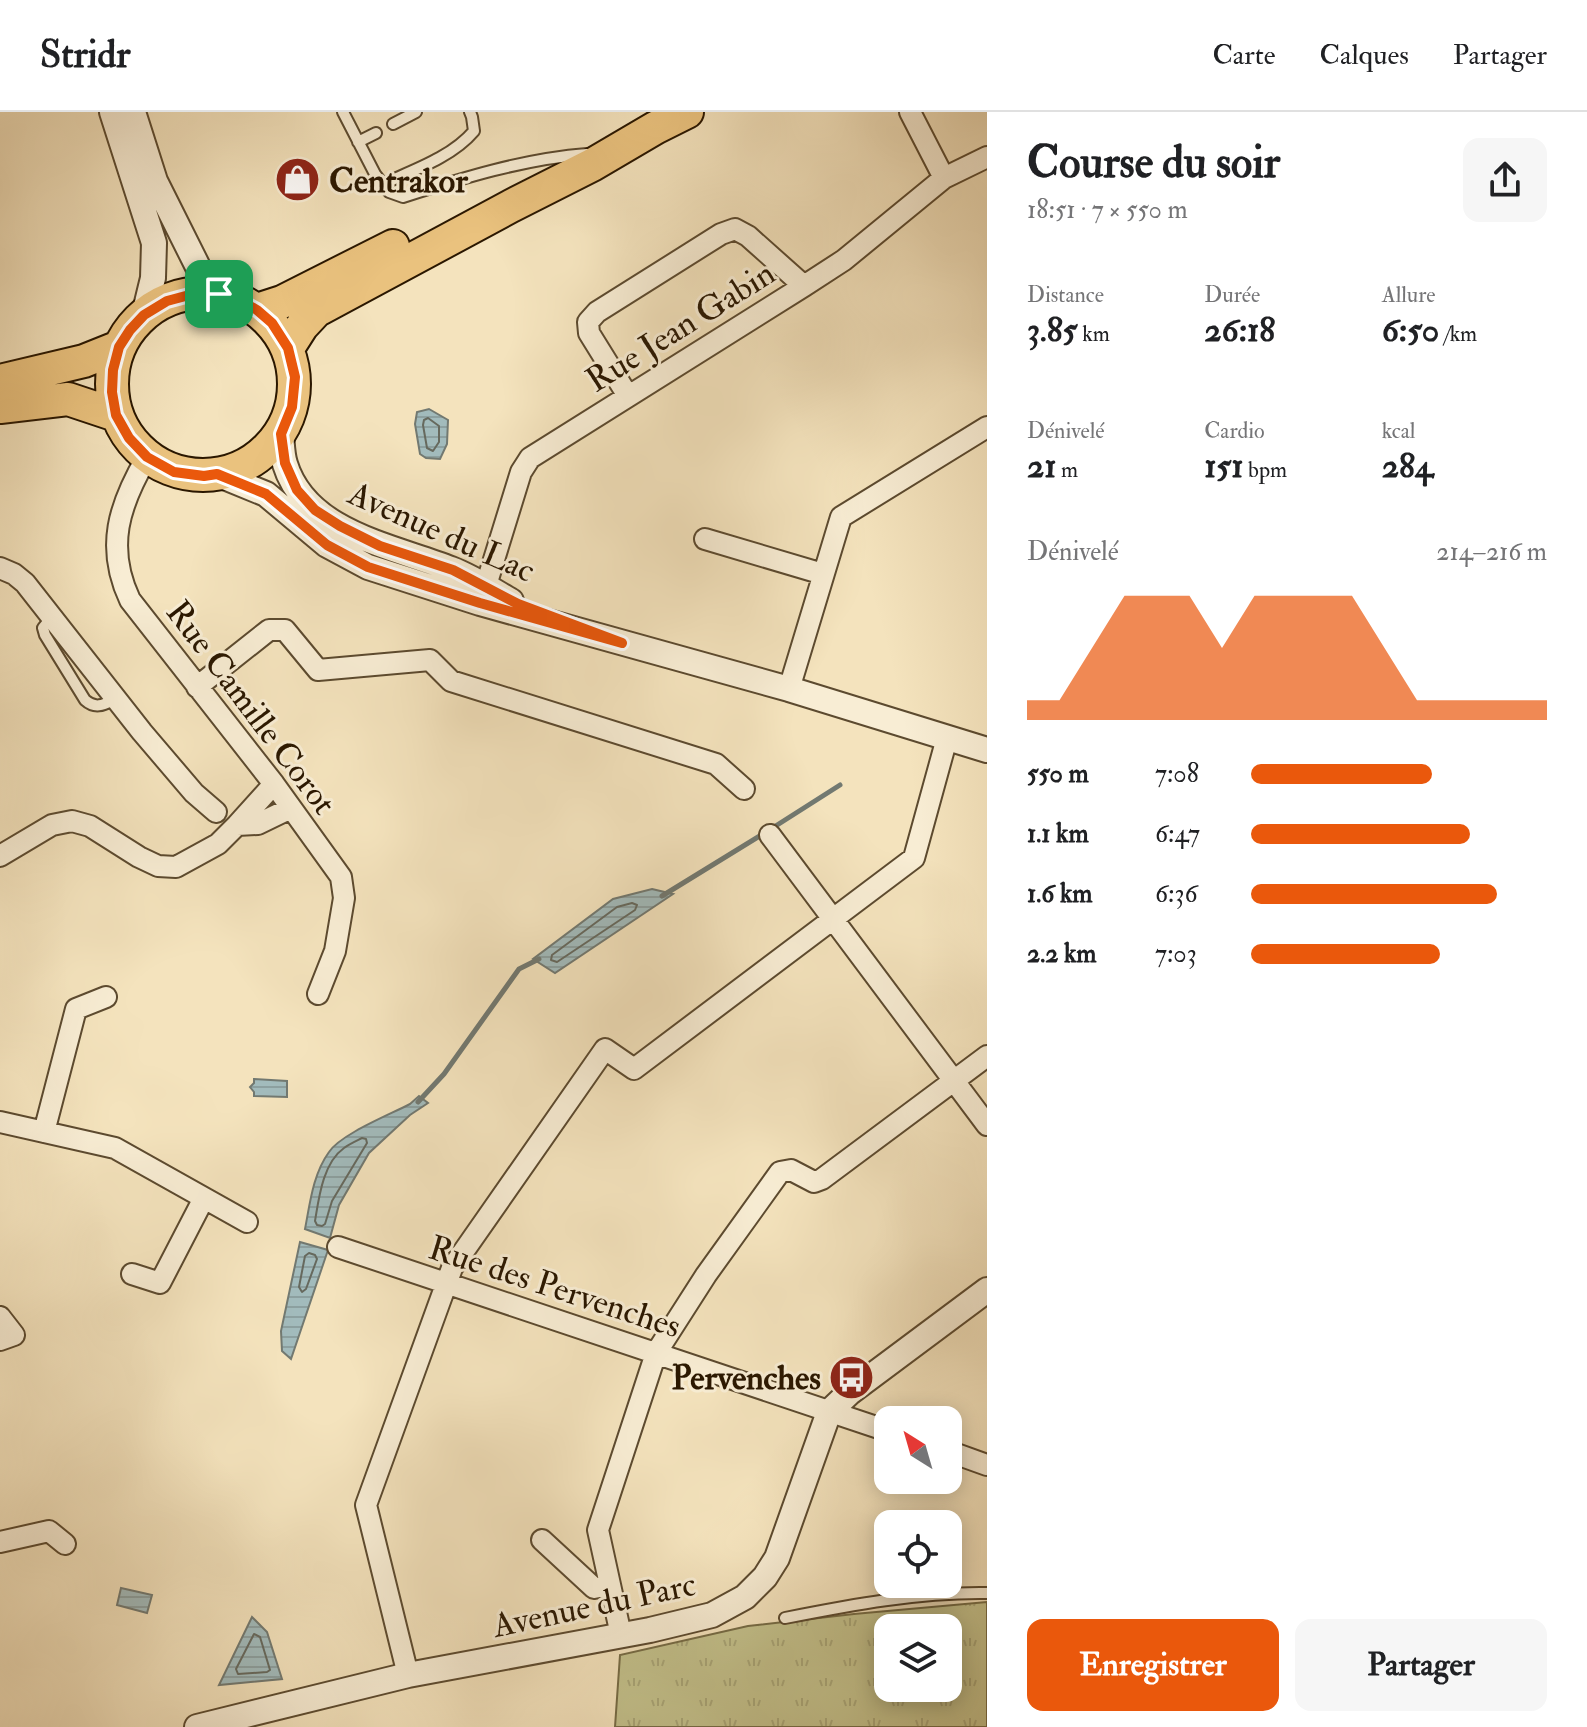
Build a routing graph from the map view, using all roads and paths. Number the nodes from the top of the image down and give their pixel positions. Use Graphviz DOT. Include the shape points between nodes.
graph roads {
  1 [pos="112,112"];
  2 [pos="133,112"];
  3 [pos="142,112"];
  4 [pos="343,112"];
  5 [pos="416,112"];
  6 [pos="470,112"];
  7 [pos="687,112"];
  8 [pos="910,112"];
  9 [pos="393,124"];
  10 [pos="655,128"];
  11 [pos="376,133"];
  12 [pos="358,142"];
  13 [pos="587,154"];
  14 [pos="987,157"];
  15 [pos="944,178"];
  16 [pos="383,184"];
  17 [pos="178,225"];
  18 [pos="804,286"];
  19 [pos="219,294"];
  20 [pos="257,310"];
  21 [pos="144,315"];
  22 [pos="119,347"];
  23 [pos="288,348"];
  24 [pos="0,381"];
  25 [pos="628,396"];
  26 [pos="0,407"];
  27 [pos="116,415"];
  28 [pos="987,427"];
  29 [pos="281,434"];
  30 [pos="147,457"];
  31 [pos="217,474"];
  32 [pos="705,539"];
  33 [pos="0,568"];
  34 [pos="823,574"];
  35 [pos="481,594"];
  36 [pos="197,687"];
  37 [pos="789,689"];
  38 [pos="947,738"];
  39 [pos="987,750"];
  40 [pos="274,784"];
  41 [pos="744,789"];
  42 [pos="291,808"];
  43 [pos="216,812"];
  44 [pos="237,825"];
  45 [pos="770,835"];
  46 [pos="0,856"];
  47 [pos="832,919"];
  48 [pos="318,994"];
  49 [pos="106,997"];
  50 [pos="987,1056"];
  51 [pos="953,1080"];
  52 [pos="0,1122"];
  53 [pos="987,1125"];
  54 [pos="44,1132"];
  55 [pos="204,1198"];
  56 [pos="247,1222"];
  57 [pos="338,1247"];
  58 [pos="132,1274"];
  59 [pos="444,1284"];
  60 [pos="987,1290"];
  61 [pos="0,1317"];
  62 [pos="0,1340"];
  63 [pos="656,1353"];
  64 [pos="829,1412"];
  65 [pos="874,1426"];
  66 [pos="962,1456"];
  67 [pos="987,1465"];
  68 [pos="542,1540"];
  69 [pos="0,1542"];
  70 [pos="65,1544"];
  71 [pos="610,1585"];
  72 [pos="987,1593"];
  73 [pos="785,1618"];
  74 [pos="621,1635"];
  75 [pos="408,1675"];
  76 [pos="198,1727"];
  1 -- 21 [label="street" via="154,243"];
  2 -- 17 [label="street" via="155,181"];
  3 -- 17 [label="lane"];
  4 -- 12 [label="lane"];
  5 -- 9 [label="lane"];
  6 -- 16 [label="lane" via="474,131 464,143"];
  7 -- 10 [label="main road"];
  8 -- 15 [label="street"];
  10 -- 13 [label="main road"];
  10 -- 23 [label="main road" via="316,311"];
  11 -- 12 [label="lane"];
  12 -- 16 [label="lane"];
  13 -- 16 [label="lane" via="490,171 403,197"];
  13 -- 20 [label="main road"];
  14 -- 15 [label="street, Rue Jean Gabin"];
  15 -- 18 [label="street, Rue Jean Gabin"];
  17 -- 19 [label="street" via="198,267"];
  18 -- 25 [label="street, Rue Jean Gabin"];
  18 -- 25 [label="street" via="748,236 735,229 721,234 588,322 589,333"];
  19 -- 20 [label="main road"];
  19 -- 21 [label="main road" via="167,301"];
  20 -- 23 [label="main road"];
  21 -- 22 [label="main road"];
  22 -- 24 [label="main road"];
  22 -- 27 [label="main road" via="112,381"];
  23 -- 29 [label="main road" via="295,377 292,407"];
  25 -- 35 [label="street, Rue Jean Gabin" via="530,458"];
  26 -- 27 [label="main road" via="68,399"];
  27 -- 30 [label="main road"];
  28 -- 34 [label="street" via="841,517"];
  29 -- 31 [label="main road" via="261,456"];
  29 -- 35 [label="street, Avenue du Lac" via="293,482 315,510 380,546 453,570"];
  30 -- 31 [label="main road" via="174,472"];
  30 -- 36 [label="street, Rue Camille Corot" via="121,508 117,562 130,600"];
  31 -- 35 [label="street, Avenue du Lac" via="266,494 327,545 368,567"];
  32 -- 34 [label="street"];
  33 -- 43 [label="street" via="25,583 194,793"];
  34 -- 37 [label="street"];
  35 -- 37 [label="street, Avenue du Lac" via="622,643"];
  36 -- 40 [label="street, Rue Camille Corot"];
  36 -- 41 [label="street" via="269,630 285,630 318,670 430,660 451,681 716,764"];
  37 -- 38 [label="street, Avenue du Lac"];
  38 -- 39 [label="street, Avenue du Lac"];
  38 -- 47 [label="street" via="914,858"];
  40 -- 42 [label="street, Rue Camille Corot"];
  40 -- 44 [label="street"];
  42 -- 44 [label="street" via="258,824"];
  42 -- 48 [label="street, Rue Camille Corot" via="341,877 344,898 335,951"];
  43 -- 44 [label="lane"];
  44 -- 46 [label="street" via="218,844 176,867 158,866 72,821 52,825"];
  45 -- 47 [label="street"];
  47 -- 51 [label="street"];
  47 -- 59 [label="street" via="634,1069 605,1049"];
  49 -- 54 [label="street" via="76,1009"];
  50 -- 51 [label="street"];
  51 -- 53 [label="street"];
  51 -- 63 [label="street" via="822,1179 814,1182 791,1170 780,1172"];
  52 -- 54 [label="street"];
  54 -- 55 [label="street" via="115,1148"];
  55 -- 56 [label="street"];
  55 -- 58 [label="street" via="160,1283"];
  57 -- 59 [label="street, Rue des Pervenches"];
  59 -- 63 [label="street, Rue des Pervenches"];
  59 -- 75 [label="street" via="366,1505"];
  60 -- 64 [label="street, Avenue du Parc"];
  61 -- 62 [label="street" via="14,1335"];
  63 -- 64 [label="street, Rue des Pervenches"];
  63 -- 71 [label="street" via="598,1530"];
  64 -- 65 [label="street, Rue des Pervenches"];
  64 -- 74 [label="street, Avenue du Parc" via="777,1558 765,1577 745,1597 712,1615"];
  66 -- 67 [label="street"];
  68 -- 71 [label="street" via="594,1588"];
  69 -- 70 [label="street" via="49,1531"];
  71 -- 74 [label="street"];
  72 -- 73 [label="lane" via="923,1596"];
  74 -- 75 [label="street, Avenue du Parc"];
  75 -- 76 [label="street, Avenue du Parc"];
}
